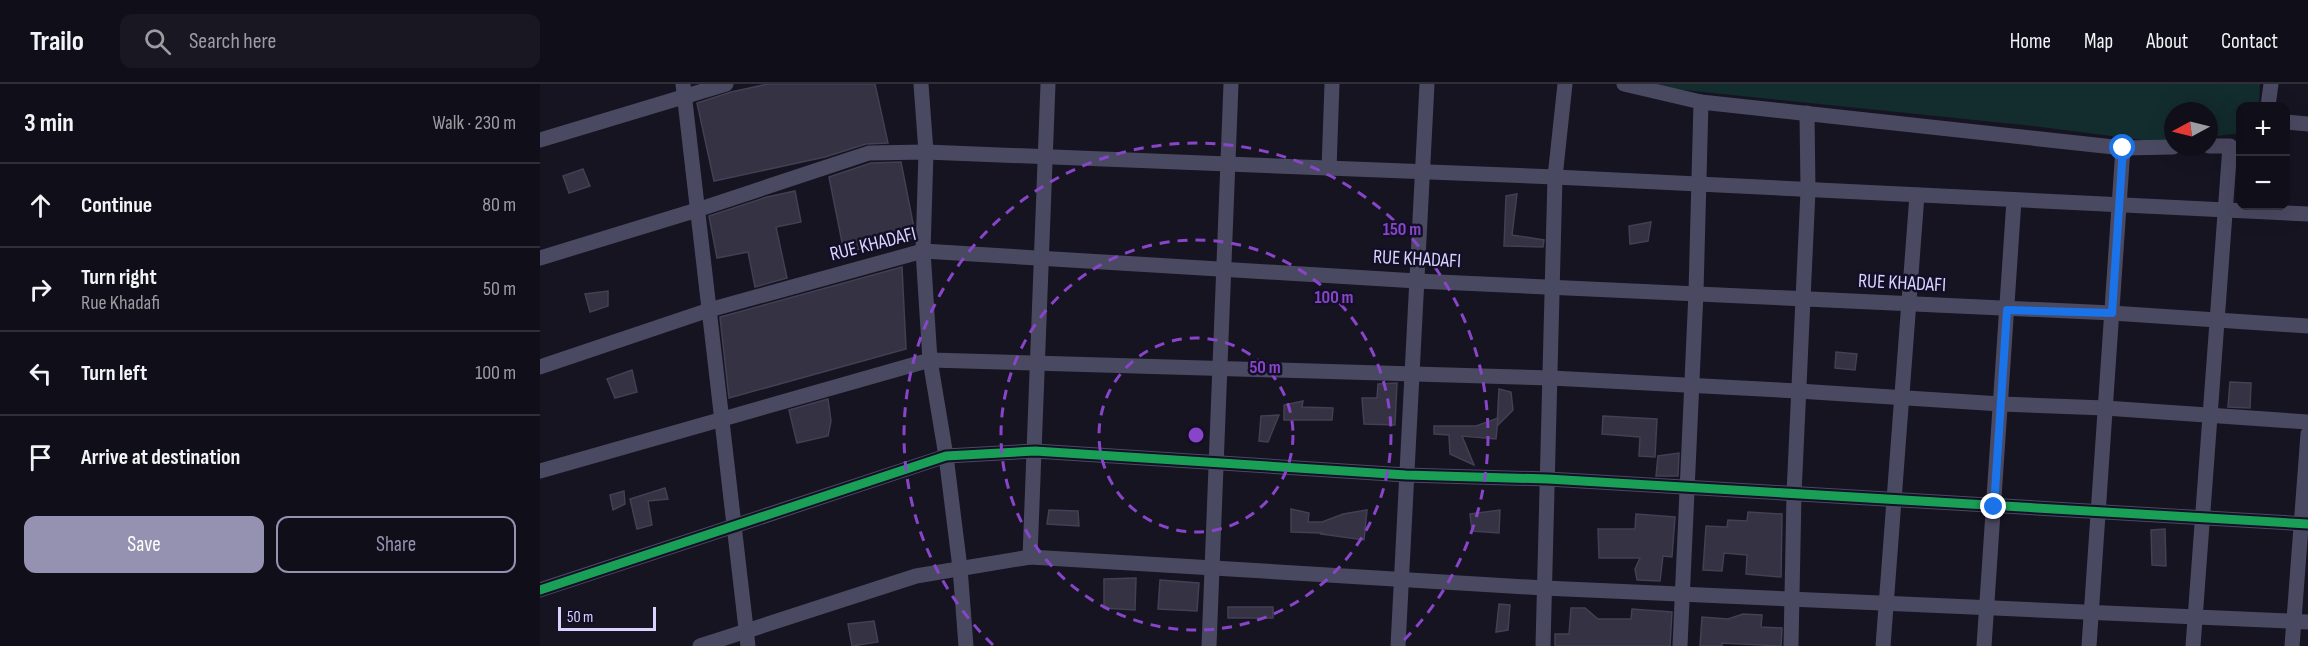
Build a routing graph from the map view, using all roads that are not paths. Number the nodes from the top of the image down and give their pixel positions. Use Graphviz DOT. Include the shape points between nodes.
graph roads {
  1 [pos="726,84"];
  2 [pos="921,84"];
  3 [pos="1048,84"];
  4 [pos="1231,84"];
  5 [pos="1332,84"];
  6 [pos="1427,84"];
  7 [pos="1565,84"];
  8 [pos="1624,84"];
  9 [pos="2271,84"];
  10 [pos="684,90"];
  11 [pos="1701,102"];
  12 [pos="2269,102"];
  13 [pos="1808,113"];
  14 [pos="2290,122"];
  15 [pos="2308,123"];
  16 [pos="540,140"];
  17 [pos="2218,146"];
  18 [pos="2164,147"];
  19 [pos="2123,148"];
  20 [pos="926,152"];
  21 [pos="1045,157"];
  22 [pos="1228,165"];
  23 [pos="1329,169"];
  24 [pos="1422,173"];
  25 [pos="1555,177"];
  26 [pos="1698,184"];
  27 [pos="1808,191"];
  28 [pos="1917,195"];
  29 [pos="2014,200"];
  30 [pos="2119,205"];
  31 [pos="698,210"];
  32 [pos="2225,210"];
  33 [pos="2308,214"];
  34 [pos="923,251"];
  35 [pos="540,258"];
  36 [pos="1041,259"];
  37 [pos="1224,268"];
  38 [pos="1417,281"];
  39 [pos="1553,287"];
  40 [pos="1696,292"];
  41 [pos="1803,300"];
  42 [pos="1909,304"];
  43 [pos="709,310"];
  44 [pos="2007,310"];
  45 [pos="2112,313"];
  46 [pos="2217,320"];
  47 [pos="2308,326"];
  48 [pos="930,360"];
  49 [pos="1037,363"];
  50 [pos="540,367"];
  51 [pos="1220,369"];
  52 [pos="1412,375"];
  53 [pos="1551,378"];
  54 [pos="1690,385"];
  55 [pos="1798,391"];
  56 [pos="1902,398"];
  57 [pos="2001,404"];
  58 [pos="2105,408"];
  59 [pos="2210,415"];
  60 [pos="722,419"];
  61 [pos="2308,422"];
  62 [pos="2308,434"];
  63 [pos="1035,451"];
  64 [pos="946,456"];
  65 [pos="1217,462"];
  66 [pos="540,471"];
  67 [pos="1406,474"];
  68 [pos="1548,479"];
  69 [pos="1686,488"];
  70 [pos="1794,494"];
  71 [pos="1894,500"];
  72 [pos="1994,507"];
  73 [pos="2098,513"];
  74 [pos="2203,518"];
  75 [pos="2305,524"];
  76 [pos="734,526"];
  77 [pos="1030,557"];
  78 [pos="960,568"];
  79 [pos="1212,568"];
  80 [pos="1401,579"];
  81 [pos="1544,588"];
  82 [pos="540,590"];
  83 [pos="1682,594"];
  84 [pos="1792,599"];
  85 [pos="1886,603"];
  86 [pos="1987,608"];
  87 [pos="2091,612"];
  88 [pos="2195,617"];
  89 [pos="2301,622"];
  90 [pos="747,639"];
  91 [pos="700,646"];
  92 [pos="966,646"];
  93 [pos="1209,646"];
  94 [pos="1398,646"];
  95 [pos="1543,646"];
  96 [pos="1680,646"];
  97 [pos="1791,646"];
  98 [pos="1883,646"];
  99 [pos="1984,646"];
  100 [pos="2089,646"];
  101 [pos="2193,646"];
  102 [pos="2292,646"];
  1 -- 10 [label="street"];
  2 -- 20 [label="street"];
  3 -- 21 [label="street"];
  4 -- 22 [label="street"];
  5 -- 23 [label="street"];
  6 -- 24 [label="street"];
  7 -- 25 [label="street"];
  8 -- 11 [label="street"];
  9 -- 12 [label="street"];
  10 -- 16 [label="street"];
  10 -- 31 [label="street"];
  11 -- 13 [label="street"];
  11 -- 26 [label="street"];
  13 -- 19 [label="street"];
  13 -- 27 [label="street"];
  14 -- 15 [label="street"];
  17 -- 32 [label="street" via="2230,146"];
  18 -- 19 [label="street"];
  19 -- 30 [label="street"];
  20 -- 21 [label="street"];
  20 -- 31 [label="street" via="869,153"];
  20 -- 34 [label="street"];
  21 -- 22 [label="street"];
  21 -- 36 [label="street"];
  22 -- 23 [label="street"];
  22 -- 37 [label="street"];
  23 -- 24 [label="street"];
  24 -- 25 [label="street"];
  24 -- 38 [label="street"];
  25 -- 26 [label="street"];
  25 -- 39 [label="street"];
  26 -- 27 [label="street"];
  26 -- 40 [label="street"];
  27 -- 28 [label="street"];
  27 -- 41 [label="street"];
  28 -- 29 [label="street"];
  28 -- 42 [label="street"];
  29 -- 30 [label="street"];
  29 -- 44 [label="street"];
  30 -- 32 [label="street"];
  30 -- 45 [label="street"];
  31 -- 35 [label="street"];
  31 -- 43 [label="street"];
  32 -- 33 [label="street"];
  32 -- 46 [label="street"];
  34 -- 36 [label="street, RUE KHADAFI"];
  34 -- 43 [label="street, RUE KHADAFI"];
  34 -- 48 [label="street"];
  36 -- 37 [label="street, RUE KHADAFI"];
  36 -- 49 [label="street"];
  37 -- 38 [label="street, RUE KHADAFI"];
  37 -- 51 [label="street"];
  38 -- 39 [label="street, RUE KHADAFI"];
  38 -- 52 [label="street"];
  39 -- 40 [label="street, RUE KHADAFI"];
  39 -- 53 [label="street"];
  40 -- 41 [label="street, RUE KHADAFI"];
  40 -- 54 [label="street"];
  41 -- 42 [label="street, RUE KHADAFI"];
  41 -- 55 [label="street"];
  42 -- 44 [label="street, RUE KHADAFI"];
  42 -- 56 [label="street"];
  43 -- 50 [label="street, RUE KHADAFI"];
  43 -- 60 [label="street"];
  44 -- 45 [label="street, RUE KHADAFI"];
  44 -- 57 [label="street"];
  45 -- 46 [label="street, RUE KHADAFI"];
  45 -- 58 [label="street"];
  46 -- 47 [label="street, RUE KHADAFI"];
  46 -- 59 [label="street"];
  48 -- 49 [label="street"];
  48 -- 60 [label="street"];
  48 -- 64 [label="street"];
  49 -- 51 [label="street"];
  49 -- 63 [label="street"];
  51 -- 52 [label="street"];
  51 -- 65 [label="street"];
  52 -- 53 [label="street"];
  52 -- 67 [label="street"];
  53 -- 54 [label="street"];
  53 -- 68 [label="street"];
  54 -- 55 [label="street"];
  54 -- 69 [label="street"];
  55 -- 56 [label="street"];
  55 -- 70 [label="street"];
  56 -- 57 [label="street"];
  56 -- 71 [label="street"];
  57 -- 58 [label="street"];
  57 -- 72 [label="street"];
  58 -- 59 [label="street"];
  58 -- 73 [label="street"];
  59 -- 61 [label="street"];
  59 -- 74 [label="street"];
  60 -- 66 [label="street"];
  60 -- 76 [label="street"];
  62 -- 75 [label="street"];
  63 -- 64 [label="street"];
  63 -- 65 [label="street"];
  63 -- 77 [label="street"];
  64 -- 76 [label="street"];
  64 -- 78 [label="street"];
  65 -- 67 [label="street"];
  65 -- 79 [label="street"];
  67 -- 68 [label="street"];
  67 -- 80 [label="street"];
  68 -- 69 [label="street"];
  68 -- 81 [label="street"];
  69 -- 70 [label="street"];
  69 -- 83 [label="street"];
  70 -- 71 [label="street"];
  70 -- 84 [label="street"];
  71 -- 72 [label="street"];
  71 -- 85 [label="street"];
  72 -- 73 [label="street"];
  72 -- 86 [label="street"];
  73 -- 74 [label="street"];
  73 -- 87 [label="street"];
  74 -- 75 [label="street"];
  74 -- 88 [label="street"];
  75 -- 89 [label="street"];
  76 -- 82 [label="street"];
  76 -- 90 [label="street"];
  77 -- 78 [label="street"];
  77 -- 79 [label="street"];
  78 -- 90 [label="street" via="916,576"];
  78 -- 92 [label="street"];
  79 -- 80 [label="street"];
  79 -- 93 [label="street"];
  80 -- 81 [label="street"];
  80 -- 94 [label="street"];
  81 -- 83 [label="street"];
  81 -- 95 [label="street"];
  83 -- 84 [label="street"];
  83 -- 96 [label="street"];
  84 -- 85 [label="street"];
  84 -- 97 [label="street"];
  85 -- 86 [label="street"];
  85 -- 98 [label="street"];
  86 -- 87 [label="street"];
  86 -- 99 [label="street"];
  87 -- 88 [label="street"];
  87 -- 100 [label="street"];
  88 -- 89 [label="street"];
  88 -- 101 [label="street"];
  89 -- 102 [label="street"];
  90 -- 91 [label="street"];
}
